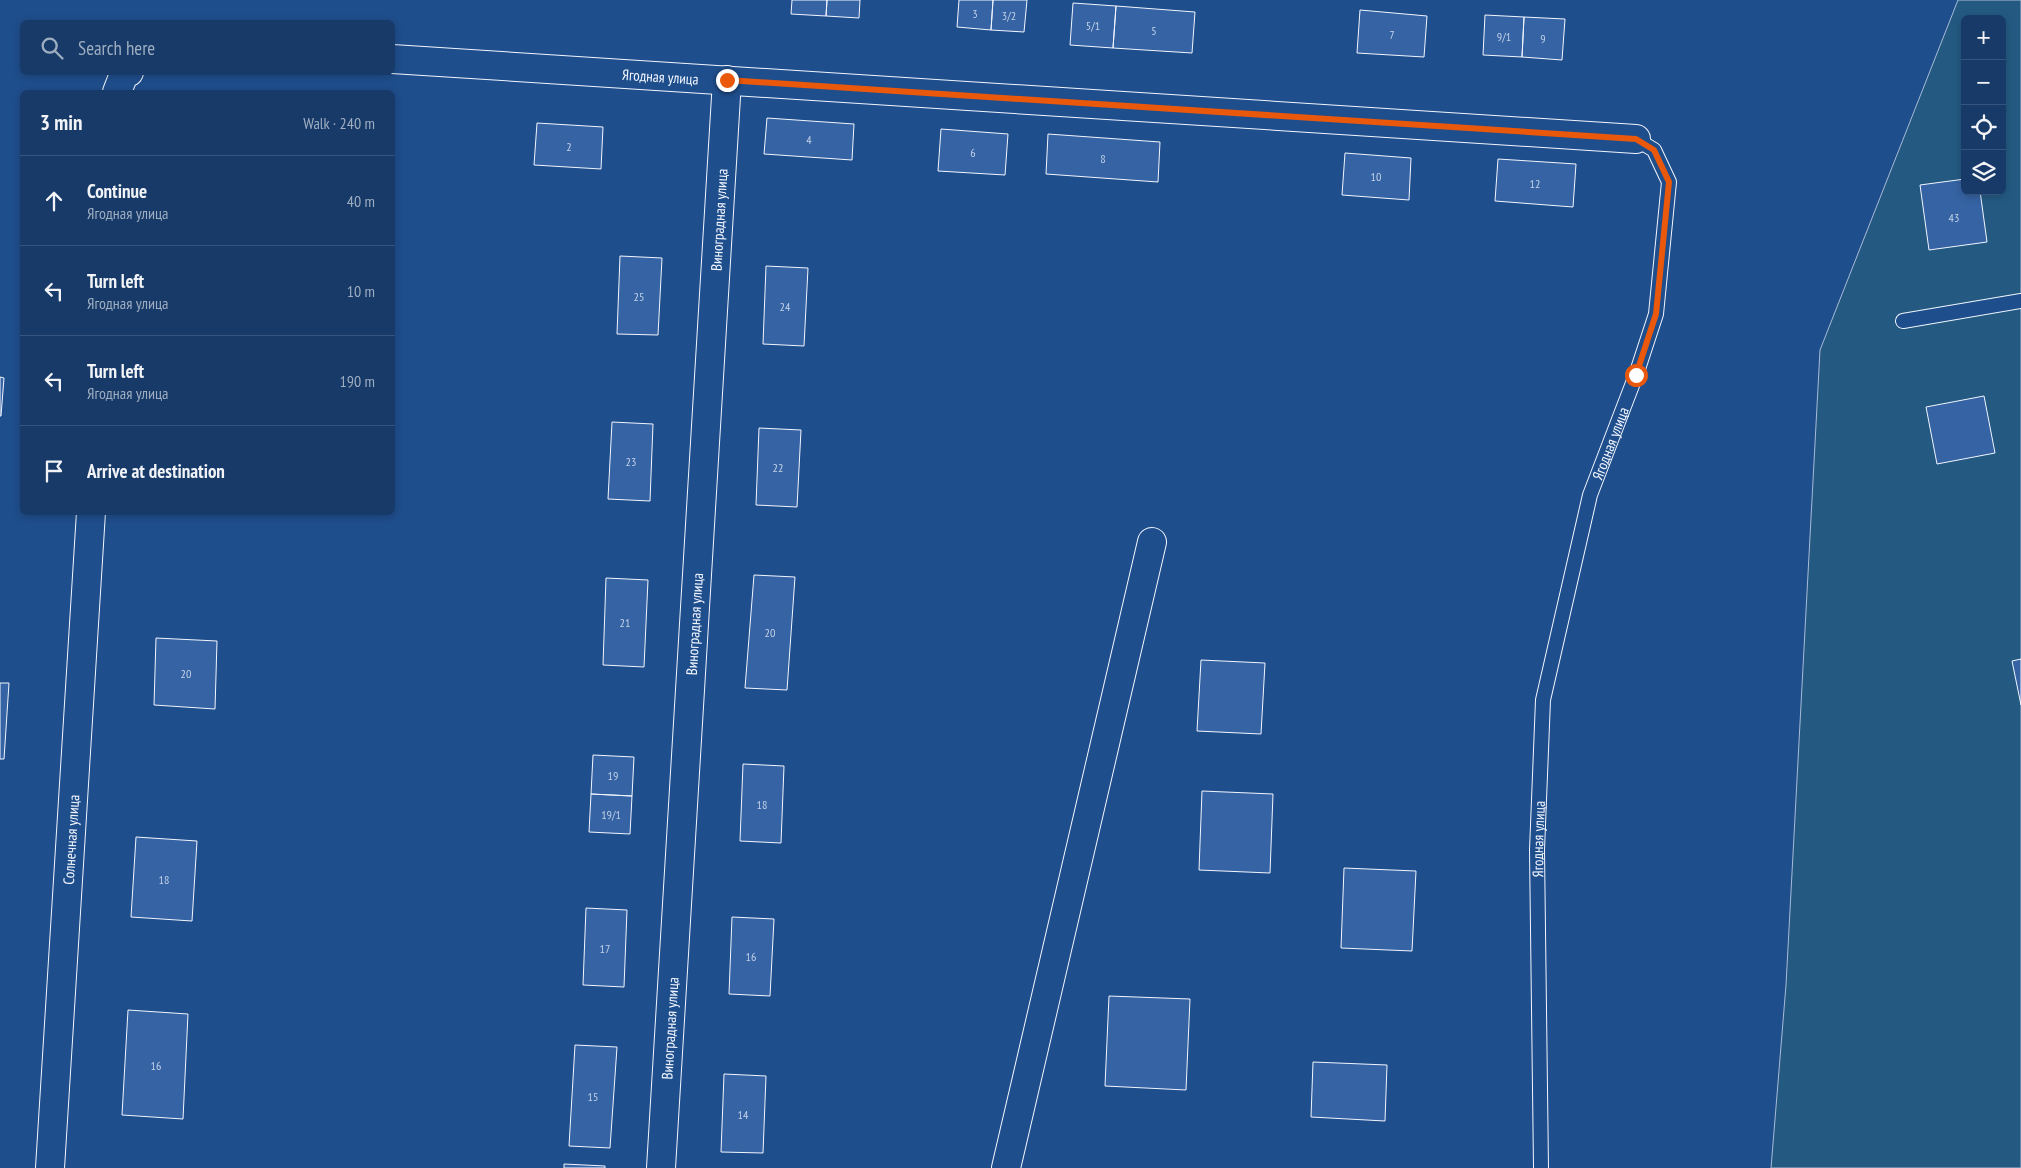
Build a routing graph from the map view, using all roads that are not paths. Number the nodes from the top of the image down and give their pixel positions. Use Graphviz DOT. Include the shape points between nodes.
graph roads {
  1 [pos="395,59"];
  2 [pos="124,75"];
  3 [pos="727,80"];
  4 [pos="118,90"];
  5 [pos="1636,139"];
  6 [pos="2021,301"];
  7 [pos="1903,321"];
  8 [pos="90,515"];
  9 [pos="1152,542"];
  10 [pos="50,1168"];
  11 [pos="662,1168"];
  12 [pos="1006,1168"];
  13 [pos="1541,1168"];
  1 -- 3 [label="street, Ягодная улица"];
  2 -- 4 [label="street"];
  3 -- 5 [label="street, Ягодная улица"];
  3 -- 11 [label="street, Виноградная улица"];
  5 -- 13 [label="lane, Ягодная улица" via="1654,150 1669,182 1656,314 1590,496 1543,700 1536,850"];
  6 -- 7 [label="lane"];
  8 -- 10 [label="street, Солнечная улица"];
  9 -- 12 [label="street"];
}
